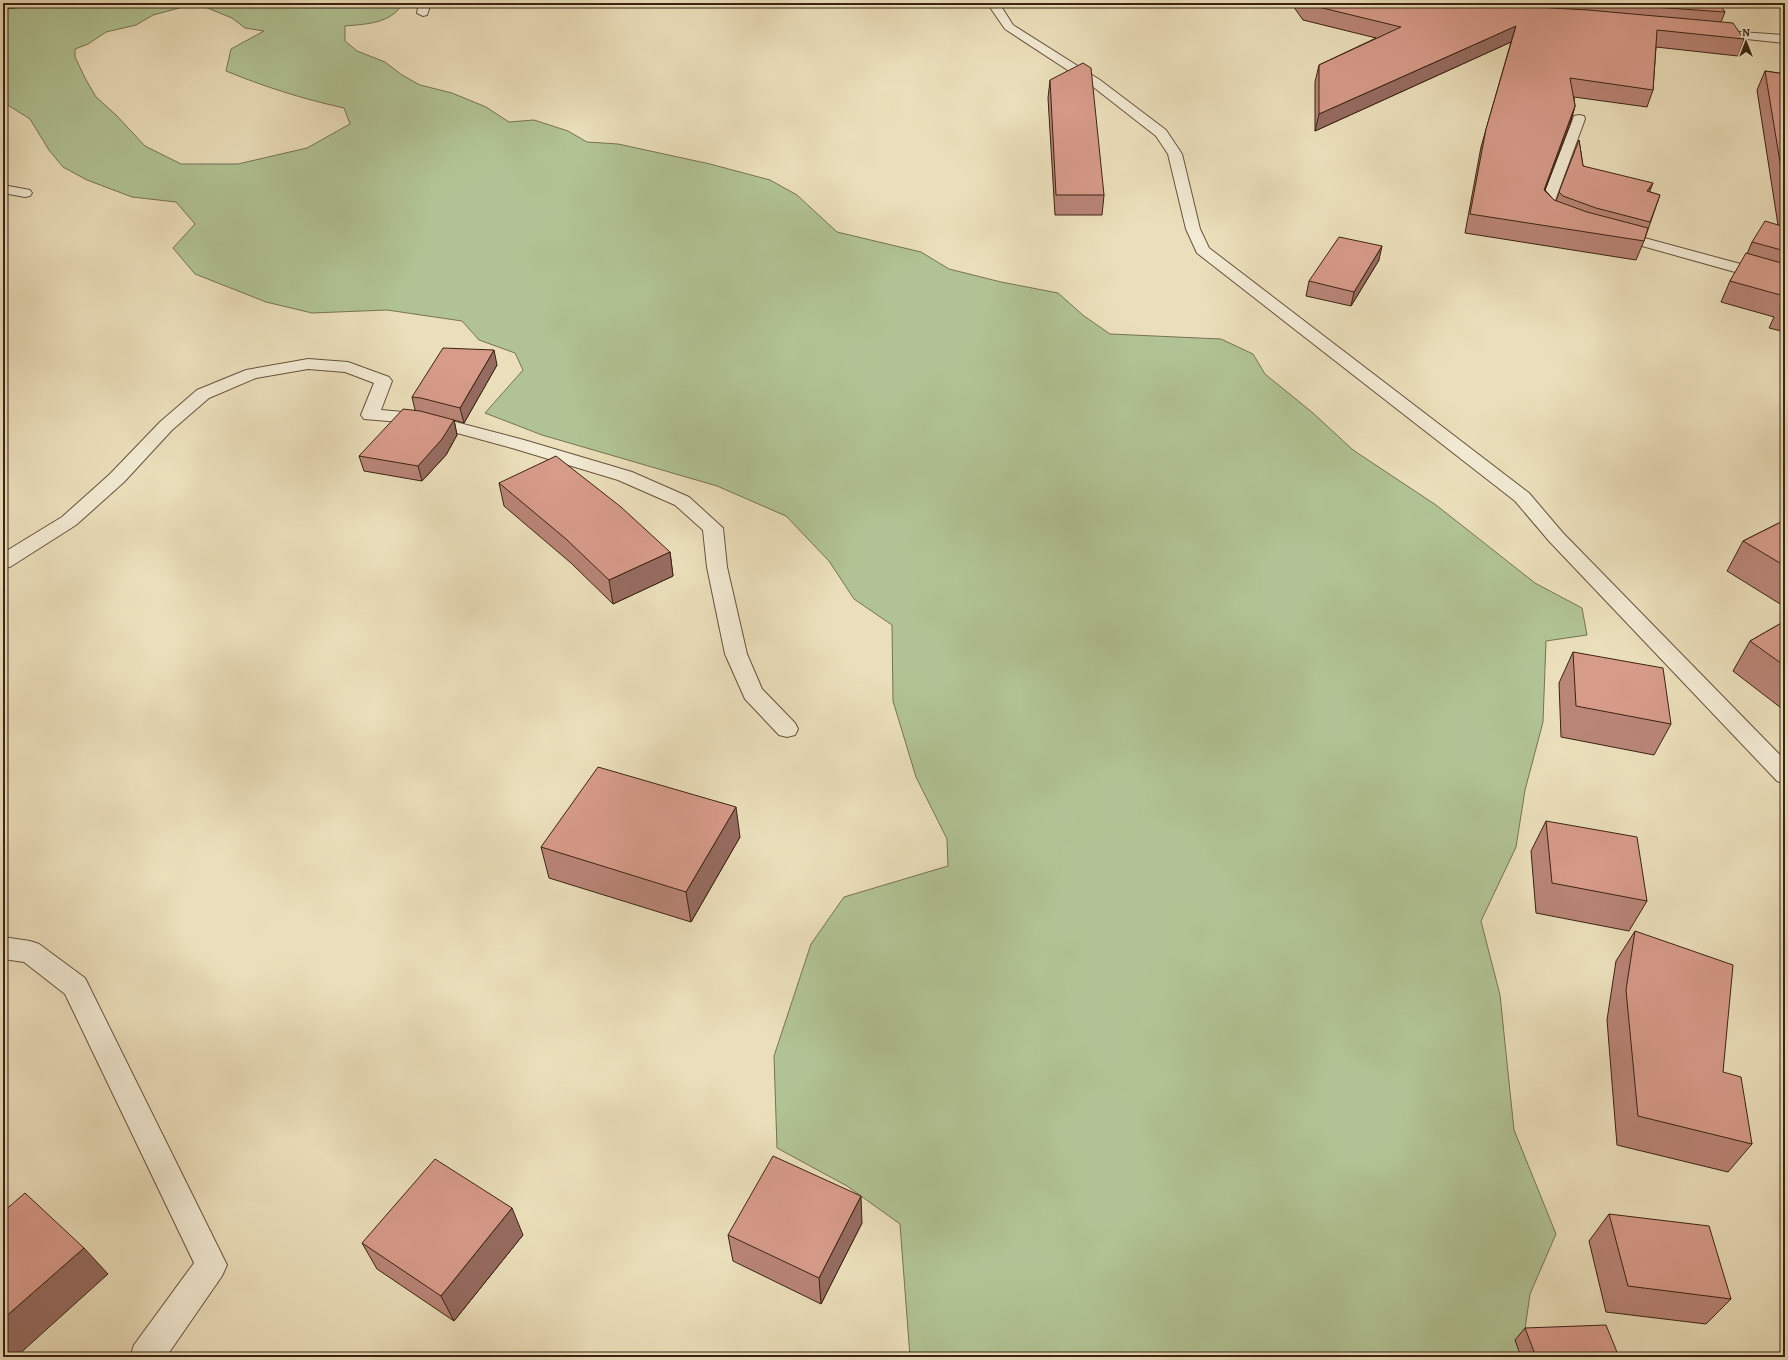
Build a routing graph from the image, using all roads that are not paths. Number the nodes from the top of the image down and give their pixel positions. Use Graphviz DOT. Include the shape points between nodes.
graph roads {
  1 [pos="26,3"];
  2 [pos="993,3"];
  3 [pos="3,6"];
  4 [pos="1698,32"];
  5 [pos="1785,39"];
  6 [pos="1579,120"];
  7 [pos="3,189"];
  8 [pos="24,193"];
  9 [pos="1573,221"];
  10 [pos="1601,231"];
  11 [pos="1785,281"];
  12 [pos="3,562"];
  13 [pos="788,729"];
  14 [pos="1785,775"];
  15 [pos="3,948"];
  16 [pos="146,1357"];
  1 -- 3 [label="street"];
  2 -- 14 [label="street" via="1009,27 1096,84 1162,133 1175,154 1193,229 1202,250 1522,497 1556,537"];
  4 -- 5 [label="street"];
  6 -- 9 [label="street" via="1546,207 1553,214"];
  7 -- 8 [label="street"];
  10 -- 11 [label="street"];
  12 -- 13 [label="street" via="69,522 117,478 166,426 203,394 252,374 308,364 348,367 383,381 370,415 425,419 518,444 625,476 682,501 713,528 717,567 736,654 753,693"];
  15 -- 16 [label="street" via="30,952 75,986 211,1265"];
}
